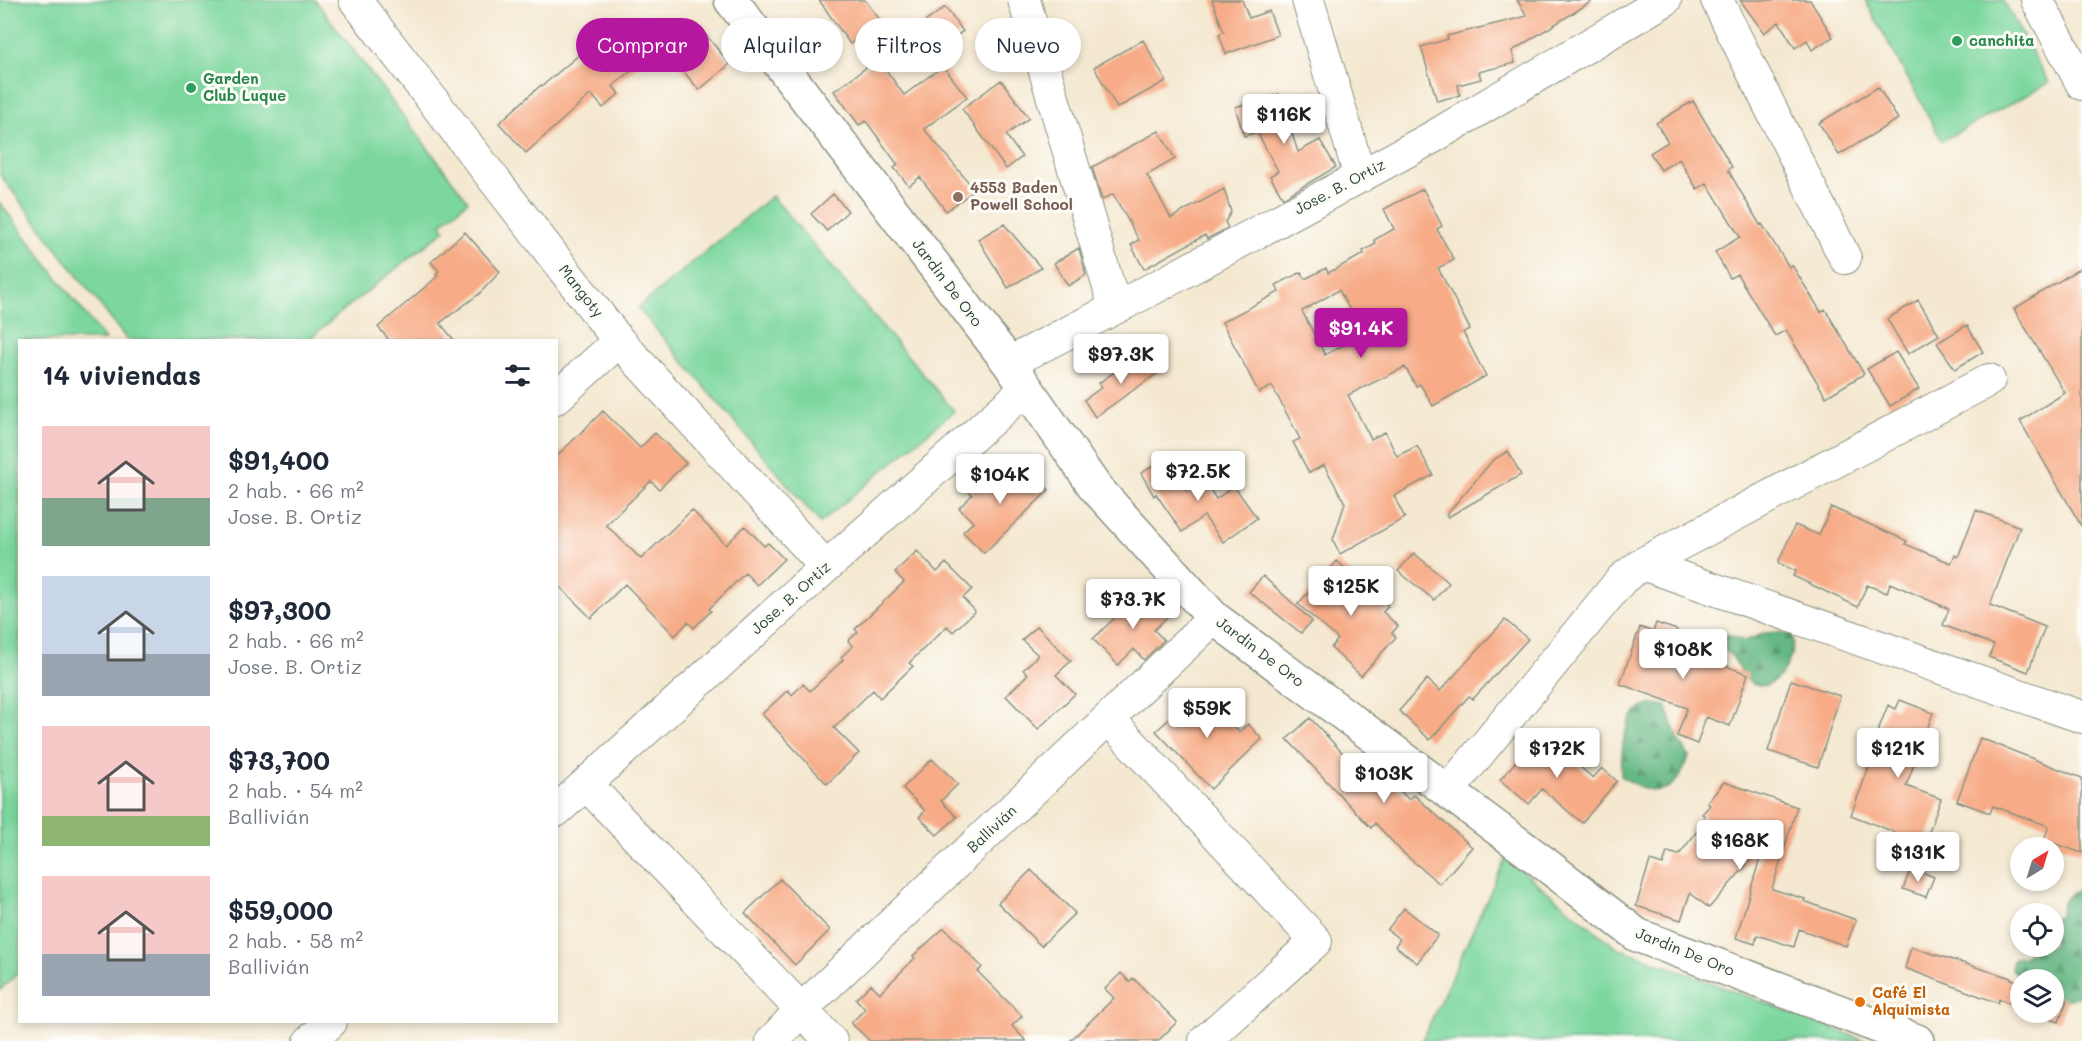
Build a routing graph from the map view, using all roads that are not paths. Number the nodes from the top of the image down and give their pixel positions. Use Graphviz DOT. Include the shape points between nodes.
graph roads {
  1 [pos="355,0"];
  2 [pos="731,0"];
  3 [pos="1024,0"];
  4 [pos="1308,0"];
  5 [pos="1665,0"];
  6 [pos="1717,0"];
  7 [pos="2037,0"];
  8 [pos="2082,84"];
  9 [pos="1360,177"];
  10 [pos="1845,258"];
  11 [pos="1115,308"];
  12 [pos="619,341"];
  13 [pos="1018,376"];
  14 [pos="1989,380"];
  15 [pos="558,396"];
  16 [pos="1642,564"];
  17 [pos="826,567"];
  18 [pos="1214,618"];
  19 [pos="2082,717"];
  20 [pos="1109,719"];
  21 [pos="586,784"];
  22 [pos="1448,791"];
  23 [pos="558,809"];
  24 [pos="801,1010"];
  25 [pos="330,1023"];
  26 [pos="310,1041"];
  27 [pos="772,1041"];
  28 [pos="831,1041"];
  29 [pos="1205,1041"];
  30 [pos="1917,1041"];
  1 -- 12 [label="street, Mangoty"];
  2 -- 13 [label="street, Jardin De Oro"];
  3 -- 11 [label="street"];
  4 -- 9 [label="street"];
  5 -- 9 [label="street, Jose. B. Ortiz"];
  6 -- 10 [label="street"];
  7 -- 8 [label="street"];
  9 -- 11 [label="street, Jose. B. Ortiz"];
  11 -- 13 [label="street, Jose. B. Ortiz"];
  12 -- 15 [label="street"];
  12 -- 17 [label="street, Mangoty"];
  13 -- 17 [label="street, Jose. B. Ortiz"];
  13 -- 18 [label="street, Jardin De Oro" via="1095,487"];
  14 -- 16 [label="street"];
  16 -- 19 [label="street"];
  16 -- 22 [label="street" via="1622,579"];
  17 -- 21 [label="street, Jose. B. Ortiz"];
  18 -- 20 [label="street, Ballivián"];
  18 -- 22 [label="street, Jardin De Oro"];
  20 -- 24 [label="street, Ballivián"];
  20 -- 29 [label="street" via="1316,940"];
  21 -- 23 [label="street, Jose. B. Ortiz"];
  21 -- 24 [label="street"];
  22 -- 30 [label="street, Jardin De Oro" via="1637,935"];
  24 -- 27 [label="street, Ballivián"];
  24 -- 28 [label="street"];
  25 -- 26 [label="street"];
}
